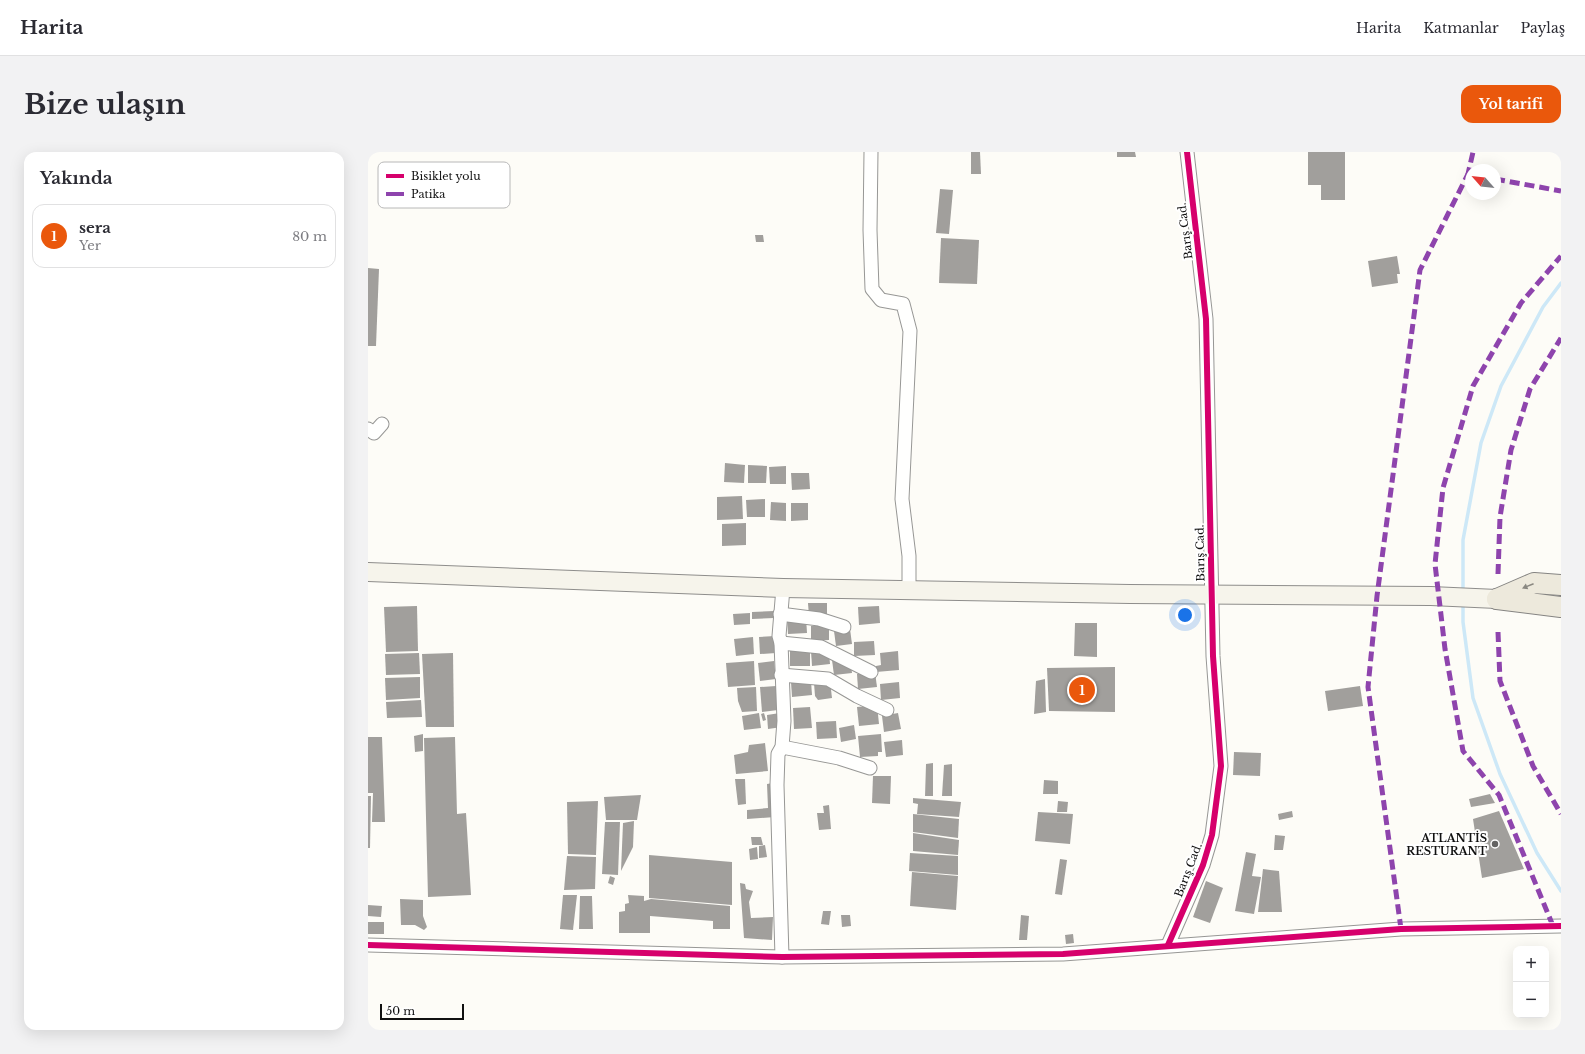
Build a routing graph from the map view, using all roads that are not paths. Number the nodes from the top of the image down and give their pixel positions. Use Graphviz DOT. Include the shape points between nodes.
graph roads {
  1 [pos="871,152"];
  2 [pos="1186,152"];
  3 [pos="382,424"];
  4 [pos="368,429"];
  5 [pos="368,572"];
  6 [pos="1561,585"];
  7 [pos="783,588"];
  8 [pos="909,590"];
  9 [pos="1211,594"];
  10 [pos="1497,599"];
  11 [pos="1561,607"];
  12 [pos="780,614"];
  13 [pos="844,627"];
  14 [pos="781,643"];
  15 [pos="871,672"];
  16 [pos="781,675"];
  17 [pos="887,710"];
  18 [pos="782,747"];
  19 [pos="870,768"];
  20 [pos="1557,926"];
  21 [pos="368,945"];
  22 [pos="1168,946"];
  23 [pos="782,957"];
  1 -- 8 [label="street" via="872,289 881,300 903,304 910,331 902,499 909,556"];
  2 -- 9 [label="street, Barış Cad." via="1206,319"];
  3 -- 4 [label="street" via="374,433"];
  5 -- 7 [label="main road"];
  6 -- 10 [label="main road, one-way" via="1534,584"];
  7 -- 8 [label="main road"];
  7 -- 12 [label="street"];
  8 -- 9 [label="main road"];
  9 -- 10 [label="main road"];
  9 -- 22 [label="street, Barış Cad." via="1221,766 1212,835 1203,865"];
  10 -- 11 [label="main road"];
  12 -- 13 [label="street" via="819,619"];
  12 -- 14 [label="street"];
  14 -- 15 [label="street" via="821,647"];
  14 -- 16 [label="street"];
  16 -- 17 [label="street" via="828,679"];
  16 -- 18 [label="street" via="784,721"];
  18 -- 19 [label="street" via="839,758"];
  18 -- 23 [label="street" via="778,754 777,785"];
  20 -- 22 [label="street" via="1401,928"];
  21 -- 23 [label="street"];
  22 -- 23 [label="street" via="1063,954"];
}
